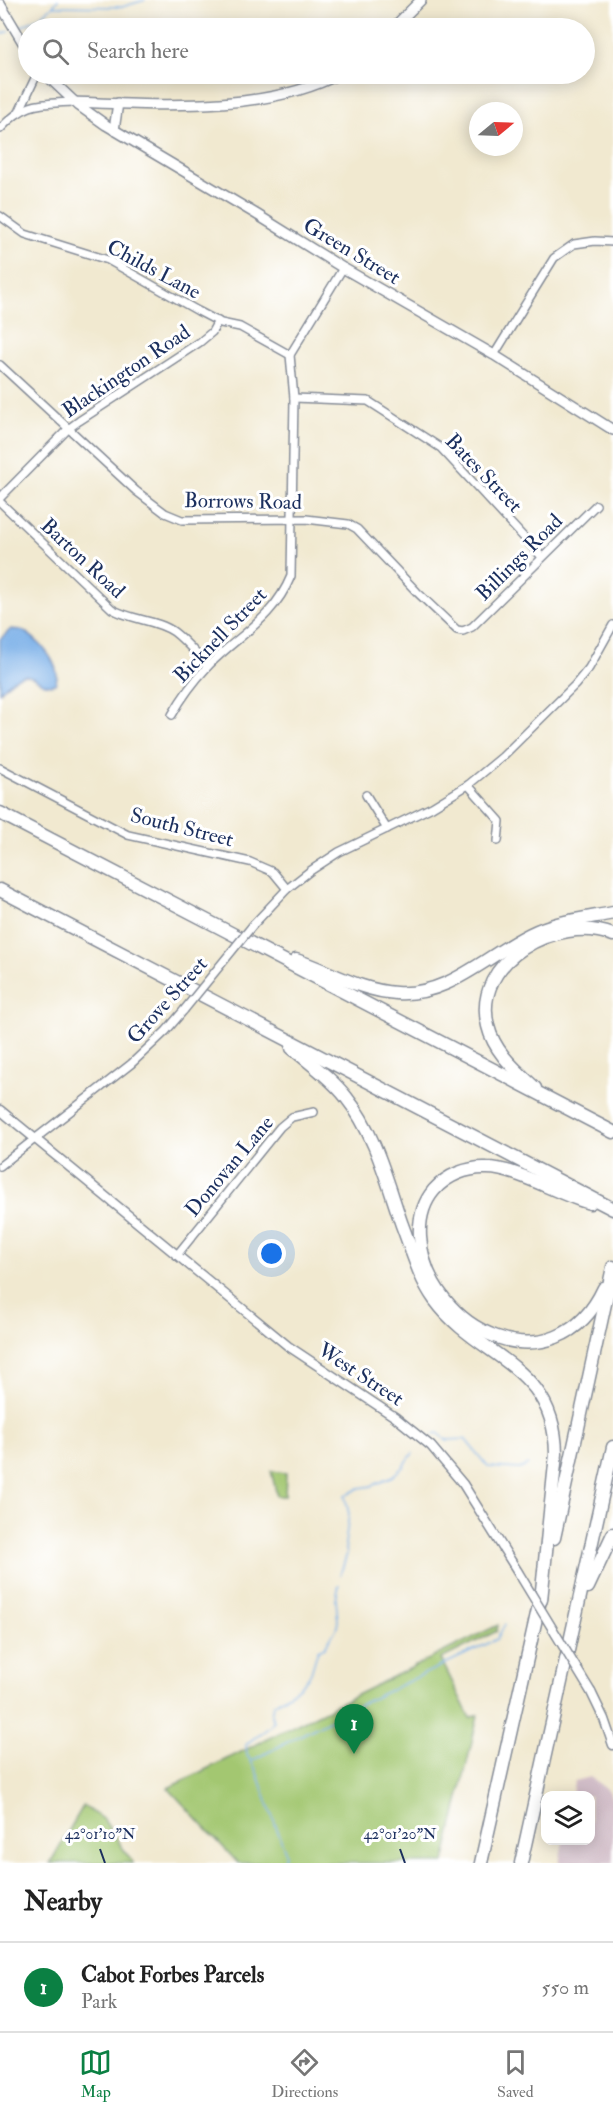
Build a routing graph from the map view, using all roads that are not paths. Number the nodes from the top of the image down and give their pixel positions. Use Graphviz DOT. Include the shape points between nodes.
graph roads {
  1 [pos="422,0"];
  2 [pos="0,4"];
  3 [pos="403,18"];
  4 [pos="18,34"];
  5 [pos="32,84"];
  6 [pos="55,84"];
  7 [pos="314,84"];
  8 [pos="74,102"];
  9 [pos="118,104"];
  10 [pos="20,110"];
  11 [pos="0,129"];
  12 [pos="114,130"];
  13 [pos="0,216"];
  14 [pos="613,242"];
  15 [pos="343,268"];
  16 [pos="218,321"];
  17 [pos="494,355"];
  18 [pos="290,356"];
  19 [pos="0,365"];
  20 [pos="294,398"];
  21 [pos="68,429"];
  22 [pos="613,430"];
  23 [pos="0,500"];
  24 [pos="596,505"];
  25 [pos="292,519"];
  26 [pos="542,557"];
  27 [pos="613,625"];
  28 [pos="464,631"];
  29 [pos="208,666"];
  30 [pos="172,715"];
  31 [pos="0,768"];
  32 [pos="468,784"];
  33 [pos="366,795"];
  34 [pos="0,813"];
  35 [pos="387,829"];
  36 [pos="498,841"];
  37 [pos="287,889"];
  38 [pos="0,890"];
  39 [pos="613,913"];
  40 [pos="613,935"];
  41 [pos="254,945"];
  42 [pos="273,1032"];
  43 [pos="544,1097"];
  44 [pos="0,1110"];
  45 [pos="314,1112"];
  46 [pos="613,1132"];
  47 [pos="36,1139"];
  48 [pos="0,1166"];
  49 [pos="612,1209"];
  50 [pos="177,1255"];
  51 [pos="613,1261"];
  52 [pos="613,1267"];
  53 [pos="613,1448"];
  54 [pos="613,1534"];
  55 [pos="541,1600"];
  56 [pos="577,1613"];
  57 [pos="613,1745"];
  58 [pos="481,1863"];
  59 [pos="520,1863"];
  1 -- 3 [label="main road"];
  2 -- 4 [label="main road"];
  5 -- 10 [label="street"];
  6 -- 8 [label="main road, Green Street"];
  7 -- 9 [label="main road" via="280,95 226,102"];
  8 -- 9 [label="main road"];
  8 -- 10 [label="street" via="39,104"];
  8 -- 12 [label="main road, Green Street"];
  9 -- 12 [label="main road"];
  10 -- 11 [label="street"];
  12 -- 15 [label="main road, Green Street"];
  13 -- 16 [label="street, Childs Lane" via="25,234 108,260"];
  14 -- 17 [label="street" via="574,244 554,258"];
  15 -- 17 [label="main road, Green Street"];
  15 -- 18 [label="street"];
  16 -- 18 [label="street, Childs Lane" via="240,327"];
  16 -- 21 [label="street, Blackington Road" via="200,342"];
  17 -- 22 [label="main road, Green Street"];
  18 -- 20 [label="street, Bicknell Street"];
  19 -- 21 [label="street, Borrows Road"];
  20 -- 25 [label="street, Bicknell Street"];
  20 -- 26 [label="street, Bates Street" via="368,401 379,408 441,448"];
  21 -- 23 [label="street, Blackington Road"];
  21 -- 25 [label="street, Borrows Road" via="136,491 165,513 182,520"];
  23 -- 29 [label="street, Barton Road" via="112,609 174,632"];
  24 -- 26 [label="street, Billings Road"];
  25 -- 28 [label="street, Borrows Road" via="357,528 433,608 457,630"];
  25 -- 29 [label="street, Bicknell Street" via="291,576 287,587 256,626"];
  26 -- 28 [label="street, Billings Road"];
  27 -- 32 [label="street, Grove Street" via="575,685 502,757"];
  29 -- 30 [label="street, Bicknell Street"];
  31 -- 37 [label="street, South Street" via="128,835 250,862 273,872"];
  32 -- 35 [label="street, Grove Street"];
  32 -- 36 [label="street" via="500,821"];
  33 -- 35 [label="street"];
  34 -- 41 [label="highway"];
  35 -- 37 [label="street, Grove Street" via="339,852"];
  37 -- 47 [label="street, Grove Street, bridge" via="166,1031"];
  38 -- 42 [label="highway"];
  39 -- 41 [label="highway" via="536,931 447,983 411,993 367,988"];
  40 -- 43 [label="highway" via="580,930 541,939 508,960 490,985 485,1012 493,1040"];
  41 -- 43 [label="highway"];
  42 -- 49 [label="highway"];
  42 -- 55 [label="highway" via="329,1079 358,1113 420,1273 434,1299 455,1322 520,1371 544,1403 553,1428 556,1454"];
  43 -- 46 [label="highway"];
  44 -- 47 [label="street, West Street"];
  45 -- 50 [label="street, Donovan Lane" via="292,1118 280,1127"];
  47 -- 48 [label="street, Grove Street"];
  47 -- 50 [label="street, West Street"];
  49 -- 51 [label="highway" via="571,1198 504,1170 477,1168 452,1176 436,1189 423,1210 420,1234 428,1272 450,1305 481,1329 522,1342 551,1340 575,1327 595,1304"];
  50 -- 57 [label="street, West Street, bridge" via="295,1352 395,1417 431,1446 463,1484 518,1572 591,1692"];
  52 -- 55 [label="highway"];
  53 -- 56 [label="highway"];
  54 -- 56 [label="highway"];
  55 -- 58 [label="highway"];
  56 -- 59 [label="highway"];
}
